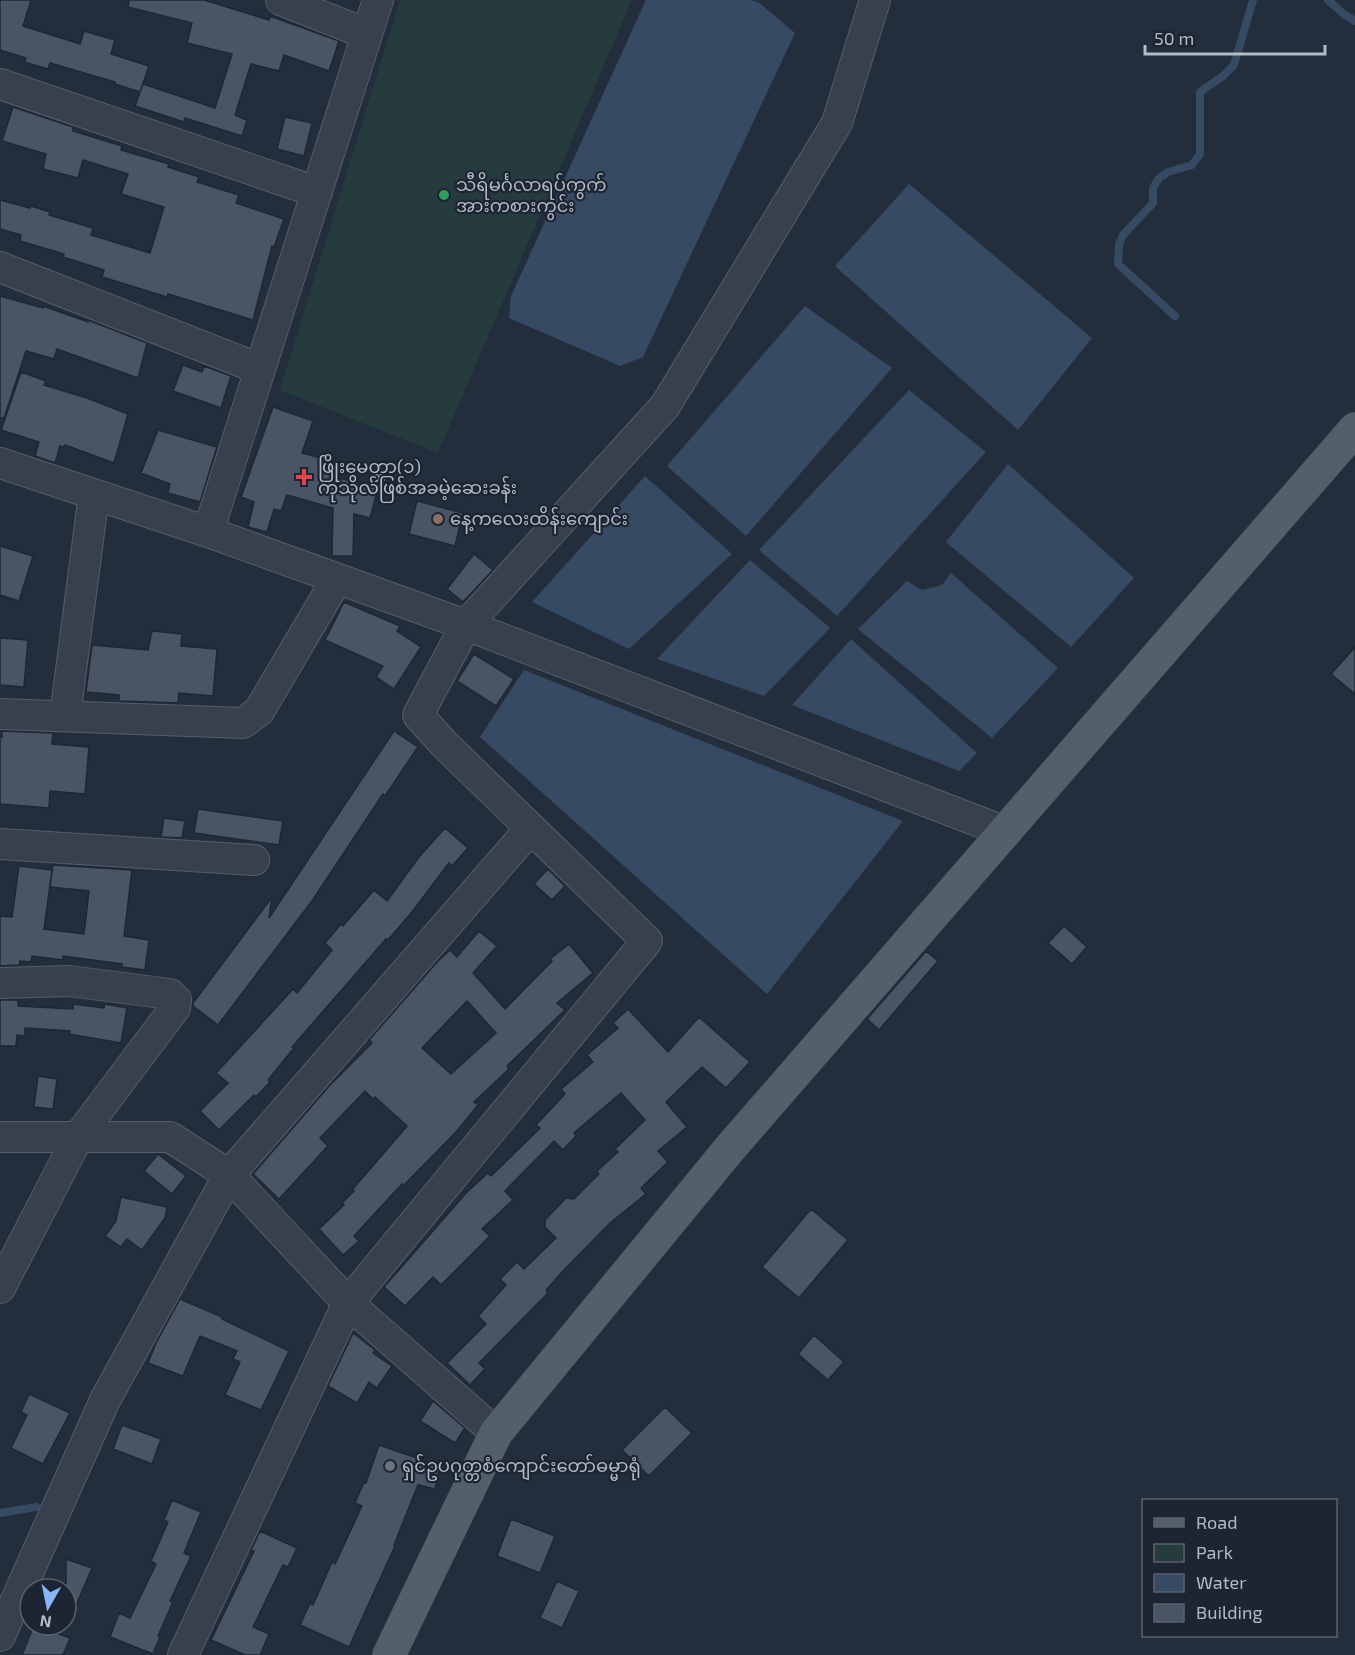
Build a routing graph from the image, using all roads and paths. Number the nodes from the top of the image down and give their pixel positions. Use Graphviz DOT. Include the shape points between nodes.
graph roads {
  1 [pos="281,0"];
  2 [pos="378,0"];
  3 [pos="875,0"];
  4 [pos="367,34"];
  5 [pos="0,84"];
  6 [pos="317,192"];
  7 [pos="0,267"];
  8 [pos="260,369"];
  9 [pos="1355,429"];
  10 [pos="0,463"];
  11 [pos="94,494"];
  12 [pos="208,532"];
  13 [pos="337,579"];
  14 [pos="466,625"];
  15 [pos="0,714"];
  16 [pos="65,716"];
  17 [pos="531,828"];
  18 [pos="1006,832"];
  19 [pos="0,844"];
  20 [pos="254,860"];
  21 [pos="0,982"];
  22 [pos="0,1137"];
  23 [pos="78,1137"];
  24 [pos="229,1175"];
  25 [pos="0,1288"];
  26 [pos="348,1303"];
  27 [pos="496,1433"];
  28 [pos="0,1636"];
  29 [pos="183,1655"];
  30 [pos="389,1655"];
  1 -- 4 [label="street"];
  2 -- 4 [label="street"];
  3 -- 14 [label="street" via="837,123 665,406"];
  4 -- 6 [label="street"];
  5 -- 6 [label="street"];
  6 -- 8 [label="street"];
  7 -- 8 [label="street"];
  8 -- 12 [label="street"];
  9 -- 18 [label="main road"];
  10 -- 11 [label="street"];
  11 -- 12 [label="street"];
  11 -- 16 [label="street"];
  12 -- 13 [label="street"];
  13 -- 14 [label="street"];
  13 -- 16 [label="street" via="259,711 243,723"];
  14 -- 17 [label="street" via="418,715"];
  14 -- 18 [label="street"];
  15 -- 16 [label="street"];
  17 -- 24 [label="street"];
  17 -- 26 [label="street" via="647,942"];
  18 -- 27 [label="main road" via="731,1147"];
  19 -- 20 [label="street"];
  21 -- 23 [label="street" via="69,981 170,994 176,1000 175,1008"];
  22 -- 23 [label="street"];
  23 -- 24 [label="street" via="170,1137"];
  23 -- 25 [label="street"];
  24 -- 26 [label="street"];
  24 -- 28 [label="street" via="105,1400"];
  26 -- 27 [label="street"];
  26 -- 29 [label="street"];
  27 -- 30 [label="main road"];
}
